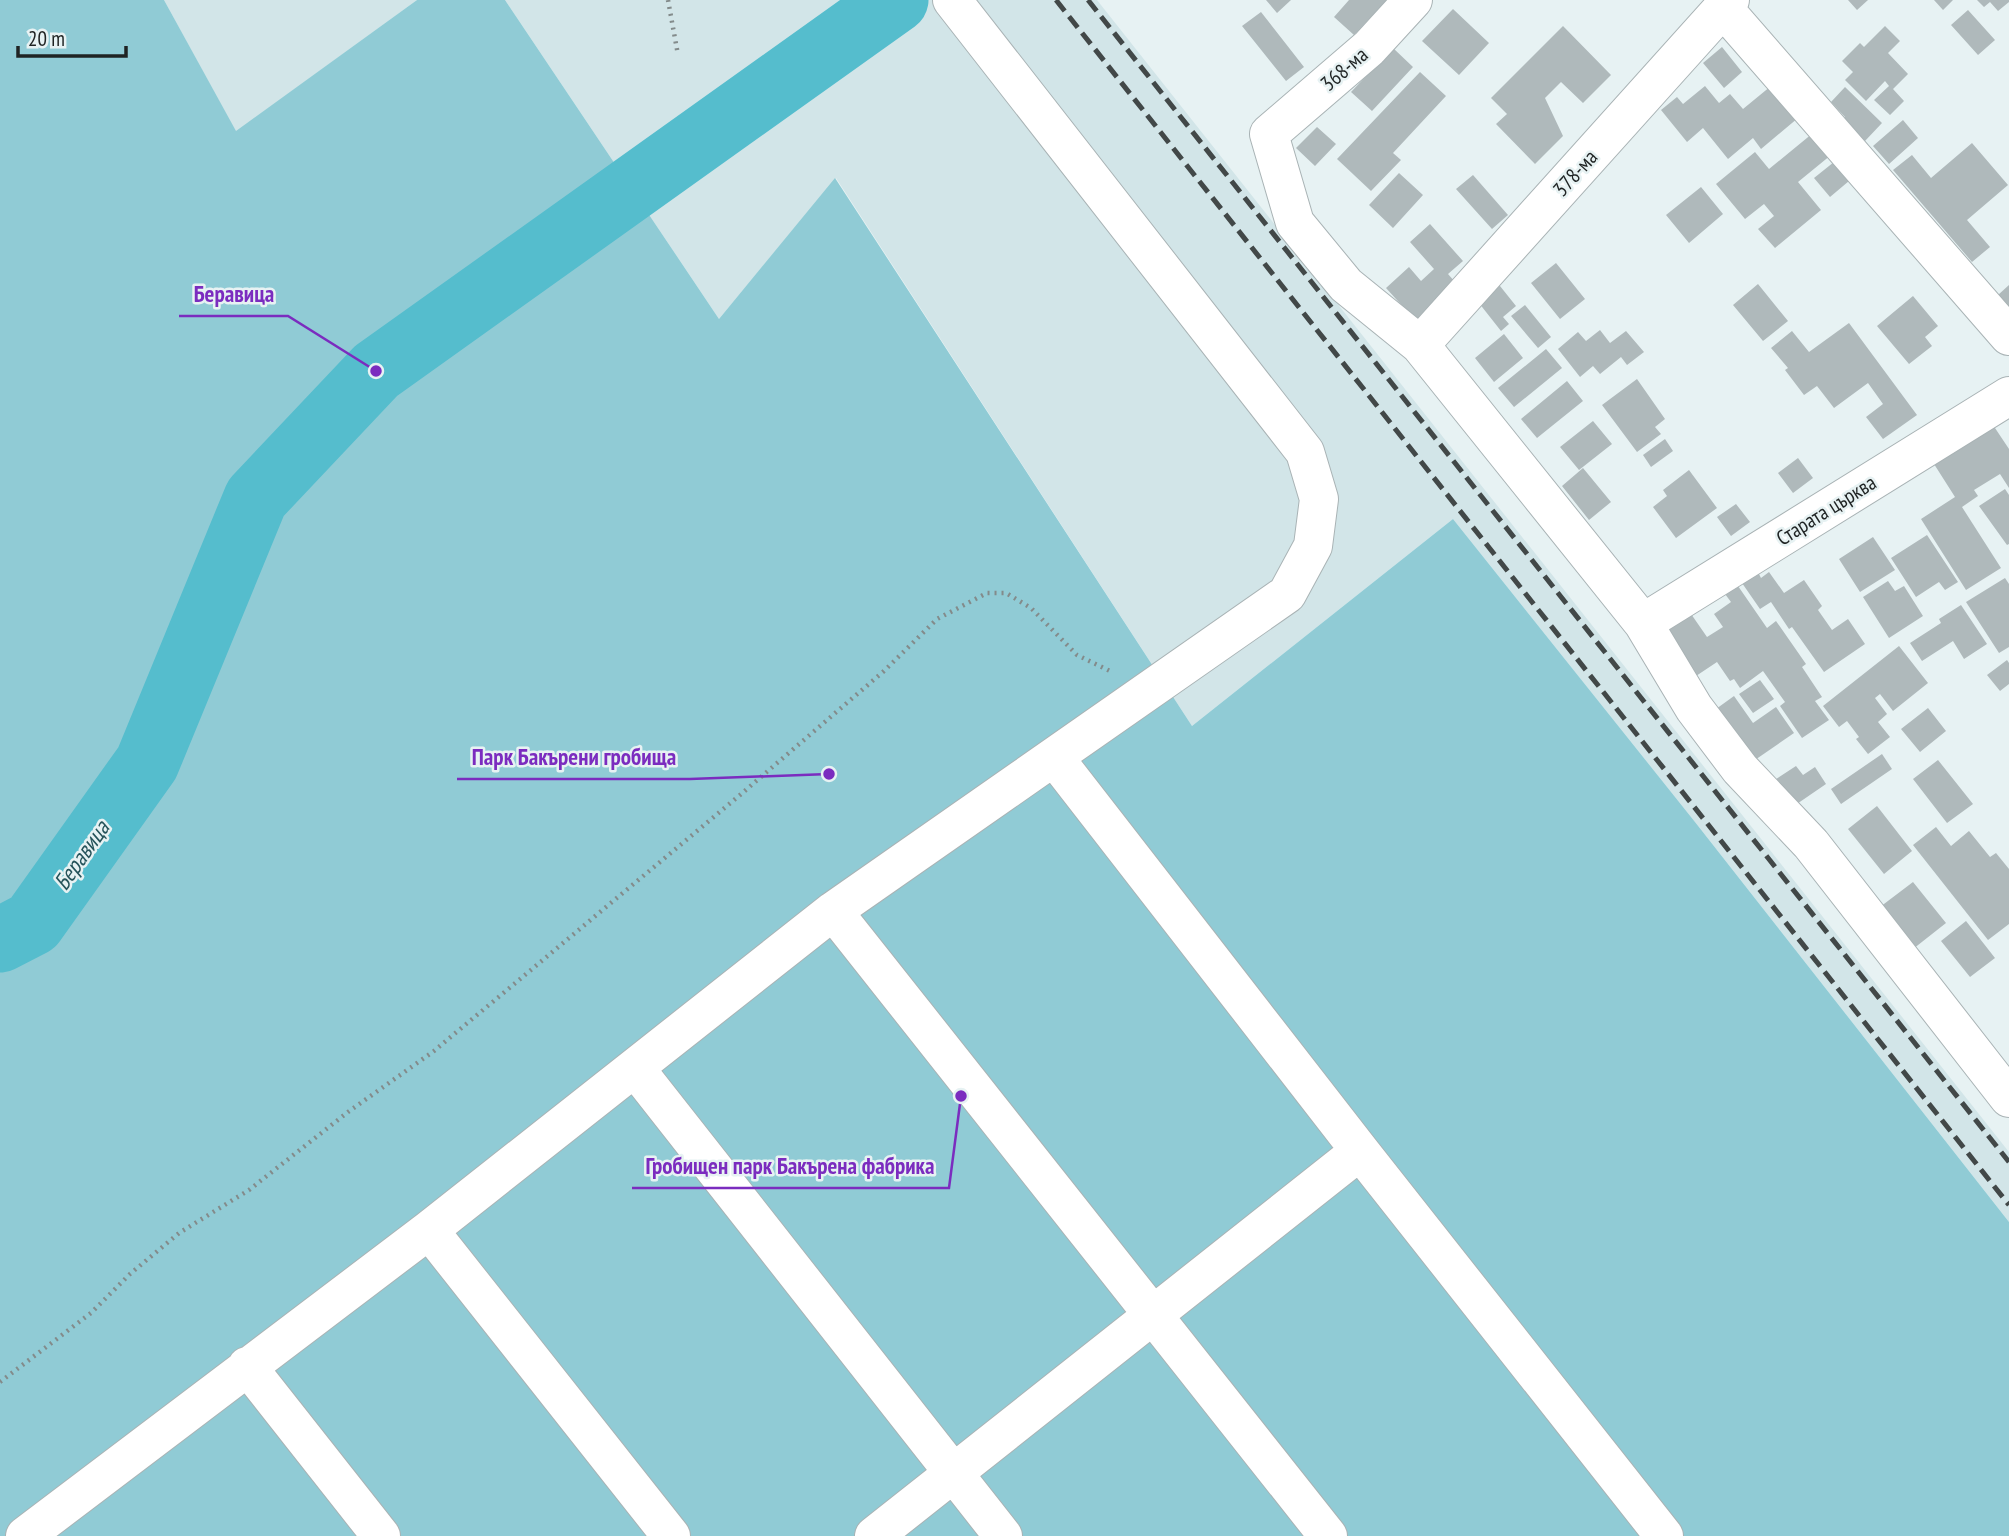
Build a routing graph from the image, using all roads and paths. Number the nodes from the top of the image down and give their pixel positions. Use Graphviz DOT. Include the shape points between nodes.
graph roads {
  1 [pos="667,0"];
  2 [pos="1413,0"];
  3 [pos="1727,4"];
  4 [pos="958,7"];
  5 [pos="678,55"];
  6 [pos="2009,336"];
  7 [pos="1420,345"];
  8 [pos="2009,397"];
  9 [pos="1643,623"];
  10 [pos="1154,687"];
  11 [pos="1054,757"];
  12 [pos="833,911"];
  13 [pos="635,1068"];
  14 [pos="2009,1098"];
  15 [pos="1360,1151"];
  16 [pos="429,1230"];
  17 [pos="1153,1315"];
  18 [pos="247,1366"];
  19 [pos="0,1381"];
  20 [pos="953,1473"];
  21 [pos="36,1533"];
  22 [pos="381,1536"];
  23 [pos="671,1536"];
  24 [pos="874,1536"];
  25 [pos="1003,1536"];
  26 [pos="1328,1536"];
  27 [pos="1664,1536"];
  1 -- 5 [label="path"];
  2 -- 7 [label="street, 368-ма" via="1369,48 1269,134 1295,223 1346,285"];
  3 -- 6 [label="street"];
  3 -- 7 [label="street, 378-ма"];
  4 -- 10 [label="street" via="1305,452 1319,499 1313,546 1287,594"];
  7 -- 9 [label="street"];
  8 -- 9 [label="street, Старата църква"];
  9 -- 14 [label="street" via="1694,708 1740,769 1811,844"];
  10 -- 11 [label="street"];
  10 -- 19 [label="path" via="1076,655 1031,608 1006,593 988,593 937,619 740,795 434,1051 249,1190 179,1233 91,1313"];
  11 -- 12 [label="street"];
  11 -- 15 [label="street"];
  12 -- 13 [label="street"];
  12 -- 17 [label="street"];
  13 -- 16 [label="street"];
  13 -- 20 [label="street"];
  15 -- 17 [label="street"];
  15 -- 27 [label="street"];
  16 -- 18 [label="street"];
  16 -- 23 [label="street"];
  17 -- 20 [label="street"];
  17 -- 26 [label="street"];
  18 -- 21 [label="street"];
  18 -- 22 [label="street"];
  20 -- 24 [label="street"];
  20 -- 25 [label="street"];
}
